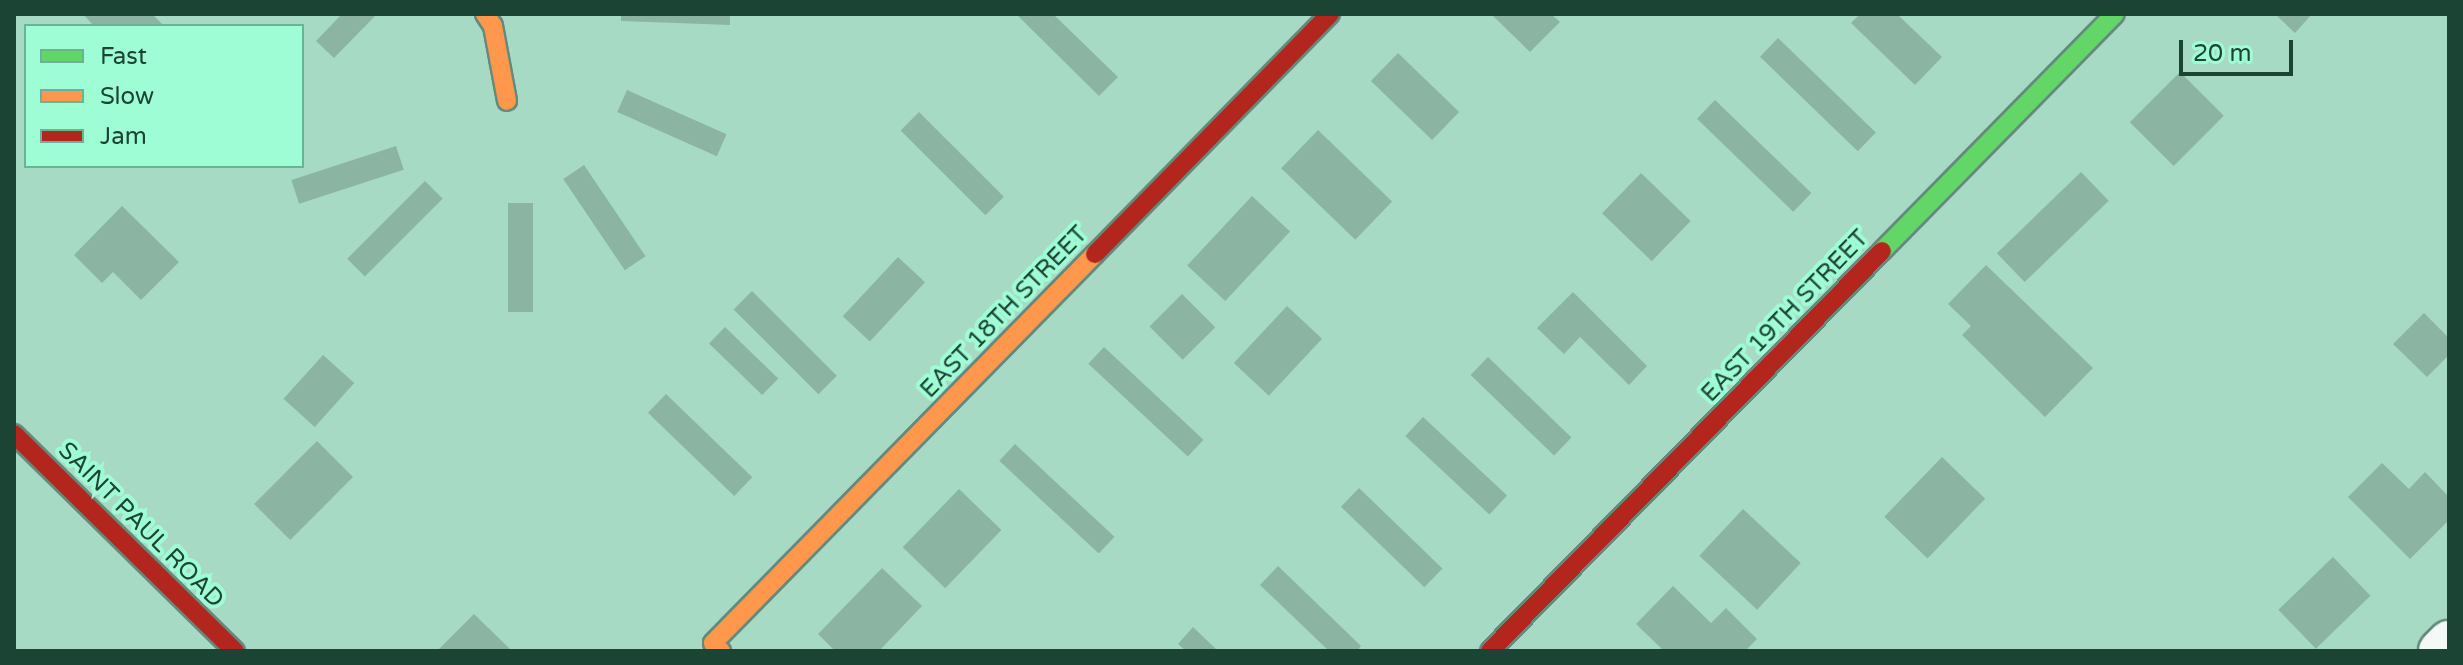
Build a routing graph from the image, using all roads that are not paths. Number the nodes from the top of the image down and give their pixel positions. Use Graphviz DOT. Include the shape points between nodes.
graph roads {
  1 [pos="485,14"];
  2 [pos="1330,14"];
  3 [pos="2115,14"];
  4 [pos="507,101"];
  5 [pos="14,434"];
  6 [pos="2449,642"];
  7 [pos="717,647"];
  8 [pos="235,651"];
  9 [pos="1490,651"];
  10 [pos="2440,651"];
  1 -- 4 [label="street" via="493,26"];
  2 -- 7 [label="street, EAST 18TH STREET"];
  3 -- 9 [label="street, EAST 19TH STREET"];
  5 -- 8 [label="street, SAINT PAUL ROAD"];
  6 -- 10 [label="street"];
}
